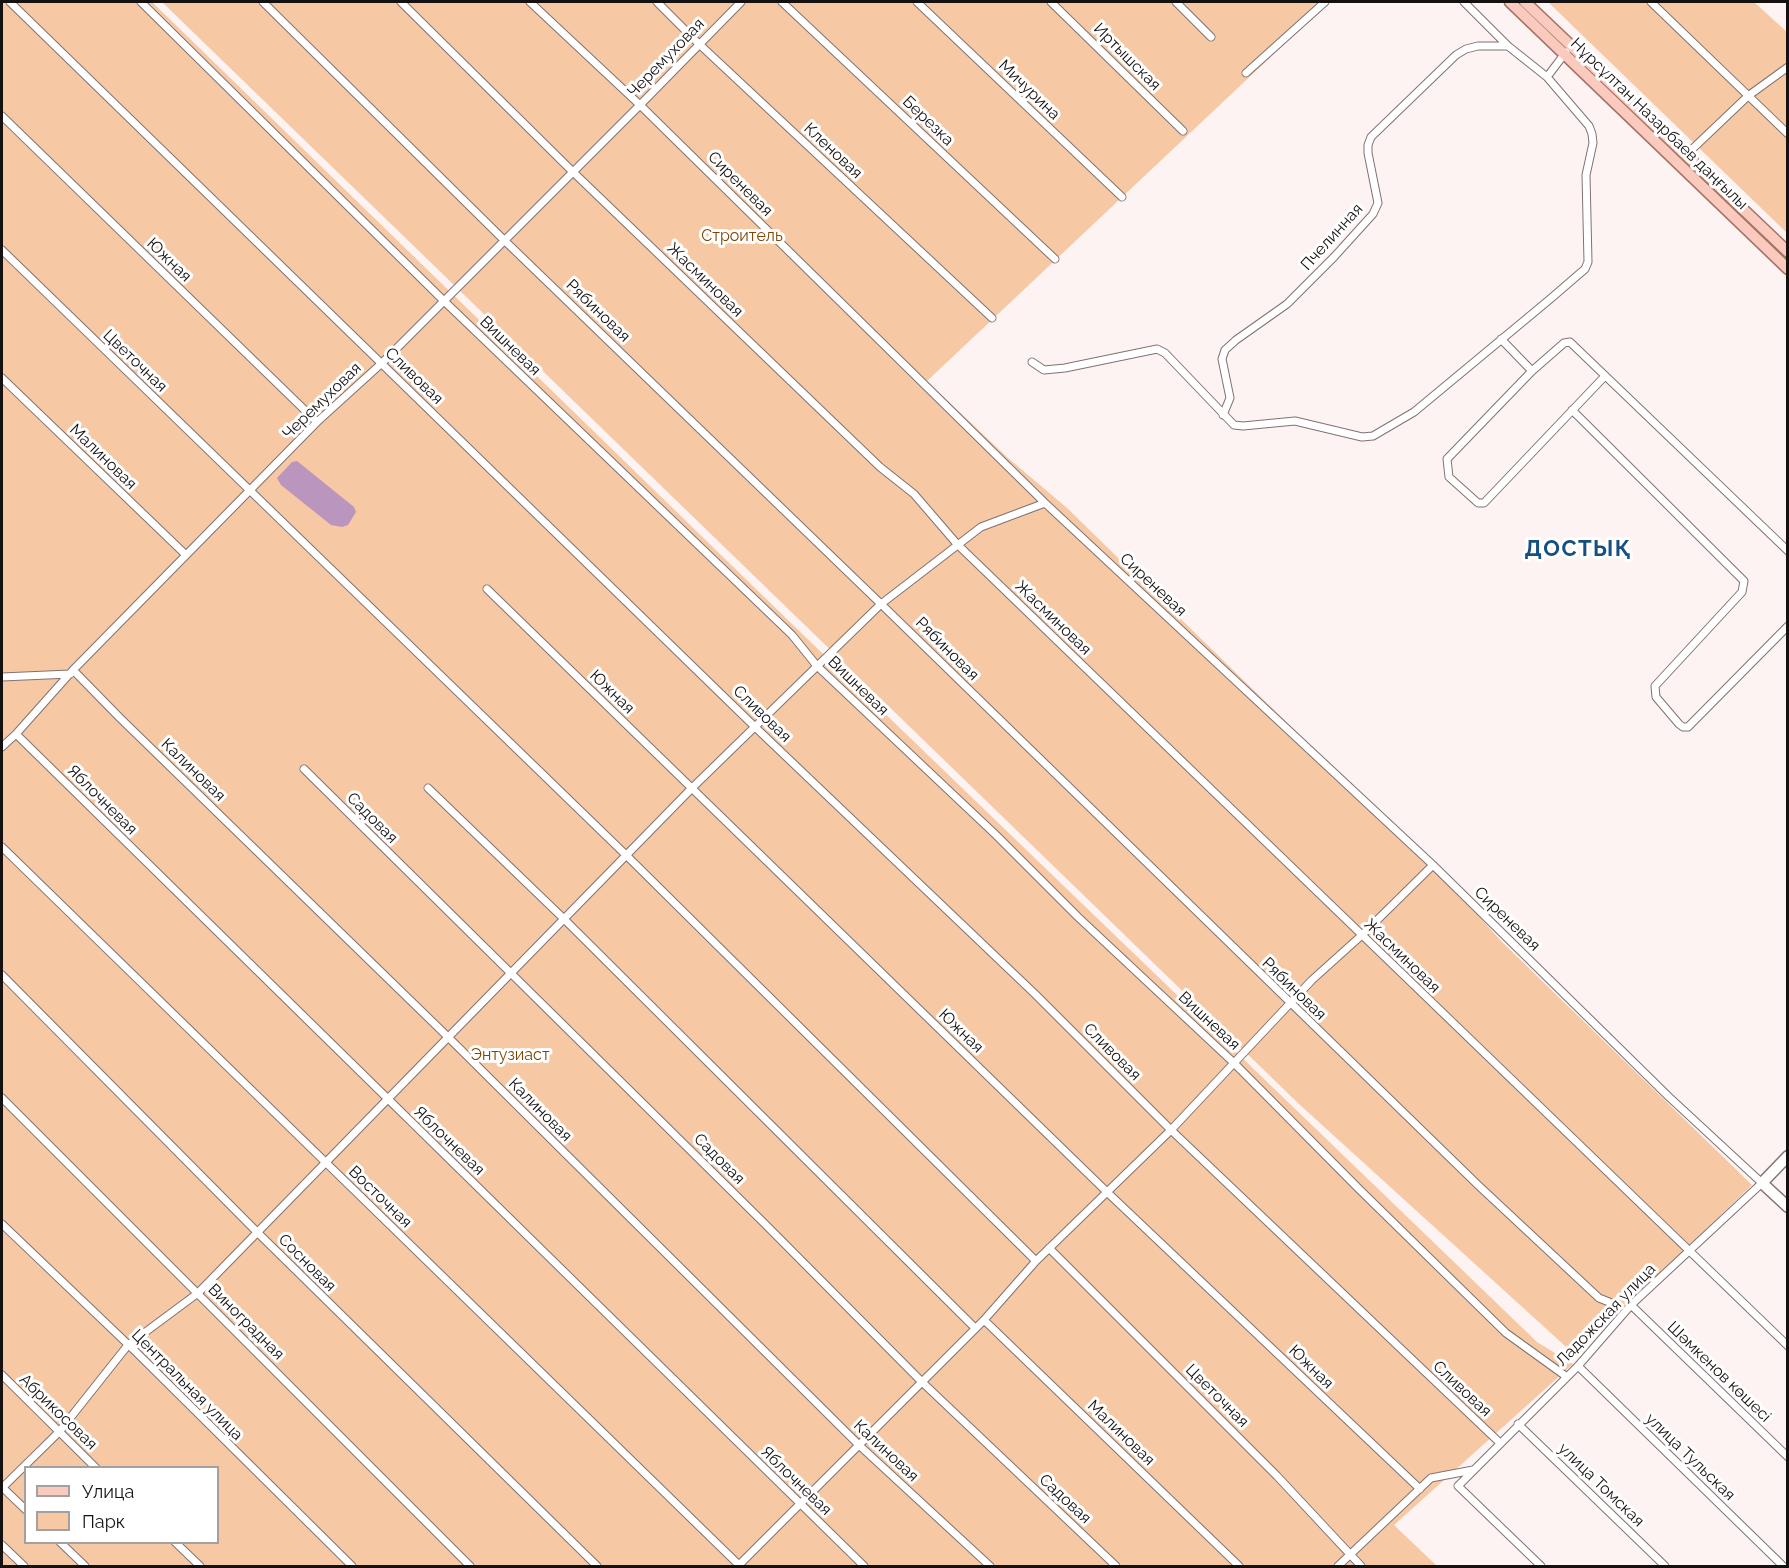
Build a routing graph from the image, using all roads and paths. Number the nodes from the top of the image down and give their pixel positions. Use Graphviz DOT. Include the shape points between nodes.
graph roads {
  1 [pos="10,2"];
  2 [pos="141,2"];
  3 [pos="263,2"];
  4 [pos="401,2"];
  5 [pos="530,2"];
  6 [pos="657,2"];
  7 [pos="741,2"];
  8 [pos="782,2"];
  9 [pos="917,2"];
  10 [pos="1052,2"];
  11 [pos="1176,2"];
  12 [pos="1325,2"];
  13 [pos="1464,2"];
  14 [pos="1510,2"];
  15 [pos="1525,2"];
  16 [pos="1651,2"];
  17 [pos="1211,37"];
  18 [pos="698,43"];
  19 [pos="1508,46"];
  20 [pos="1568,50"];
  21 [pos="1788,67"];
  22 [pos="1246,72"];
  23 [pos="1547,78"];
  24 [pos="1748,96"];
  25 [pos="640,105"];
  26 [pos="2,116"];
  27 [pos="1183,132"];
  28 [pos="1788,134"];
  29 [pos="1686,155"];
  30 [pos="572,171"];
  31 [pos="1122,197"];
  32 [pos="504,240"];
  33 [pos="2,250"];
  34 [pos="1788,252"];
  35 [pos="1055,259"];
  36 [pos="1788,269"];
  37 [pos="443,300"];
  38 [pos="992,318"];
  39 [pos="1501,339"];
  40 [pos="1032,362"];
  41 [pos="382,363"];
  42 [pos="1532,370"];
  43 [pos="1605,376"];
  44 [pos="2,378"];
  45 [pos="1572,410"];
  46 [pos="1223,416"];
  47 [pos="317,422"];
  48 [pos="250,492"];
  49 [pos="1045,503"];
  50 [pos="957,544"];
  51 [pos="1788,551"];
  52 [pos="186,555"];
  53 [pos="487,589"];
  54 [pos="881,604"];
  55 [pos="1788,626"];
  56 [pos="817,666"];
  57 [pos="72,672"];
  58 [pos="2,677"];
  59 [pos="754,726"];
  60 [pos="16,734"];
  61 [pos="2,747"];
  62 [pos="304,769"];
  63 [pos="428,788"];
  64 [pos="692,788"];
  65 [pos="2,847"];
  66 [pos="626,855"];
  67 [pos="1433,865"];
  68 [pos="563,918"];
  69 [pos="1362,935"];
  70 [pos="511,974"];
  71 [pos="2,975"];
  72 [pos="1289,1003"];
  73 [pos="447,1036"];
  74 [pos="1234,1063"];
  75 [pos="2,1098"];
  76 [pos="388,1100"];
  77 [pos="1171,1130"];
  78 [pos="1788,1156"];
  79 [pos="325,1162"];
  80 [pos="1762,1183"];
  81 [pos="1108,1193"];
  82 [pos="1788,1207"];
  83 [pos="2,1224"];
  84 [pos="258,1233"];
  85 [pos="1049,1248"];
  86 [pos="1690,1251"];
  87 [pos="1036,1261"];
  88 [pos="198,1293"];
  89 [pos="1631,1305"];
  90 [pos="1619,1306"];
  91 [pos="984,1320"];
  92 [pos="975,1328"];
  93 [pos="128,1345"];
  94 [pos="1788,1346"];
  95 [pos="1578,1366"];
  96 [pos="2,1375"];
  97 [pos="1567,1377"];
  98 [pos="922,1382"];
  99 [pos="1518,1424"];
  100 [pos="59,1432"];
  101 [pos="1500,1443"];
  102 [pos="860,1446"];
  103 [pos="1788,1457"];
  104 [pos="95,1466"];
  105 [pos="1473,1470"];
  106 [pos="2,1487"];
  107 [pos="1420,1489"];
  108 [pos="800,1504"];
  109 [pos="24,1508"];
  110 [pos="62,1544"];
  111 [pos="177,1544"];
  112 [pos="2,1545"];
  113 [pos="1350,1555"];
  114 [pos="24,1566"];
  115 [pos="85,1566"];
  116 [pos="200,1566"];
  117 [pos="352,1566"];
  118 [pos="470,1566"];
  119 [pos="597,1566"];
  120 [pos="739,1566"];
  121 [pos="864,1566"];
  122 [pos="990,1566"];
  123 [pos="1116,1566"];
  124 [pos="1239,1566"];
  125 [pos="1338,1566"];
  126 [pos="1361,1566"];
  127 [pos="1541,1566"];
  128 [pos="1665,1566"];
  129 [pos="1783,1566"];
  1 -- 41 [label="street, Сливовая"];
  2 -- 37 [label="street, Вишневая"];
  3 -- 32 [label="street, Рябиновая"];
  4 -- 30 [label="street, Жасминовая"];
  5 -- 25 [label="street, Сиреневая"];
  6 -- 18 [label="street, Кленовая"];
  7 -- 18 [label="street, Черемуховая"];
  8 -- 35 [label="street, Березка"];
  9 -- 31 [label="street, Мичурина"];
  10 -- 27 [label="street, Иртышская"];
  11 -- 17 [label="street"];
  12 -- 22 [label="street"];
  13 -- 19 [label="street"];
  14 -- 20 [label="main road, Нұрсұлтан Назарбаев даңғылы"];
  15 -- 20 [label="main road, Нұрсұлтан Назарбаев даңғылы"];
  16 -- 24 [label="street"];
  18 -- 25 [label="street, Черемуховая"];
  18 -- 38 [label="street, Кленовая"];
  19 -- 23 [label="street"];
  19 -- 46 [label="street, Пчелинная" via="1478,46 1456,55 1371,137 1368,153 1378,203 1373,214 1287,304 1225,350 1222,359 1230,398"];
  20 -- 23 [label="street"];
  20 -- 29 [label="main road, Нұрсұлтан Назарбаев даңғылы"];
  20 -- 36 [label="main road, Нұрсұлтан Назарбаев даңғылы"];
  21 -- 24 [label="street"];
  23 -- 39 [label="street" via="1592,134 1586,175 1588,262 1585,269"];
  24 -- 28 [label="street"];
  24 -- 29 [label="street"];
  25 -- 30 [label="street, Черемуховая"];
  25 -- 49 [label="street, Сиреневая"];
  26 -- 47 [label="street, Южная"];
  29 -- 34 [label="main road, Нұрсұлтан Назарбаев даңғылы"];
  30 -- 32 [label="street, Черемуховая"];
  30 -- 50 [label="street, Жасминовая" via="880,467 914,494"];
  32 -- 37 [label="street, Черемуховая"];
  32 -- 54 [label="street, Рябиновая"];
  33 -- 48 [label="street, Цветочная"];
  37 -- 41 [label="street, Черемуховая"];
  37 -- 56 [label="street, Вишневая" via="792,635"];
  39 -- 42 [label="street"];
  39 -- 46 [label="street" via="1414,412 1373,436 1354,436 1296,421 1234,425"];
  40 -- 46 [label="street" via="1044,370 1065,368 1157,349"];
  41 -- 47 [label="street, Черемуховая"];
  41 -- 59 [label="street, Сливовая"];
  42 -- 43 [label="street" via="1564,342 1570,342"];
  42 -- 45 [label="street" via="1447,459 1449,477 1478,503 1484,503"];
  43 -- 45 [label="street"];
  43 -- 51 [label="street"];
  44 -- 52 [label="street, Малиновая"];
  45 -- 55 [label="street" via="1744,580 1742,592 1655,686 1656,697 1679,724 1688,727"];
  47 -- 48 [label="street, Черемуховая"];
  48 -- 52 [label="street, Черемуховая"];
  48 -- 66 [label="street, Цветочная"];
  49 -- 50 [label="street" via="981,527"];
  49 -- 67 [label="street, Сиреневая"];
  50 -- 54 [label="street"];
  50 -- 69 [label="street, Жасминовая"];
  52 -- 57 [label="street, Черемуховая"];
  53 -- 64 [label="street, Южная"];
  54 -- 56 [label="street"];
  54 -- 72 [label="street, Рябиновая"];
  56 -- 59 [label="street"];
  56 -- 74 [label="street, Вишневая"];
  57 -- 58 [label="street"];
  57 -- 60 [label="street, Черемуховая"];
  57 -- 73 [label="street, Калиновая"];
  59 -- 64 [label="street"];
  59 -- 77 [label="street, Сливовая" via="1035,994"];
  60 -- 61 [label="street, Черемуховая"];
  60 -- 76 [label="street, Яблочневая"];
  62 -- 70 [label="street, Садовая"];
  63 -- 68 [label="street"];
  64 -- 66 [label="street"];
  64 -- 81 [label="street, Южная"];
  65 -- 79 [label="street, Восточная"];
  66 -- 68 [label="street"];
  66 -- 87 [label="street, Цветочная"];
  67 -- 69 [label="street"];
  67 -- 80 [label="street, Сиреневая"];
  68 -- 70 [label="street"];
  68 -- 92 [label="street"];
  69 -- 72 [label="street"];
  69 -- 86 [label="street, Жасминовая"];
  70 -- 73 [label="street"];
  70 -- 98 [label="street, Садовая"];
  71 -- 84 [label="street, Сосновая"];
  72 -- 74 [label="street"];
  72 -- 90 [label="street, Рябиновая" via="1599,1298"];
  73 -- 76 [label="street"];
  73 -- 102 [label="street, Калиновая"];
  74 -- 77 [label="street"];
  74 -- 97 [label="street, Вишневая" via="1506,1333"];
  75 -- 88 [label="street, Виноградная"];
  76 -- 79 [label="street"];
  76 -- 108 [label="street, Яблочневая"];
  77 -- 81 [label="street"];
  77 -- 101 [label="street, Сливовая"];
  78 -- 80 [label="main road, Ладожская улица"];
  79 -- 84 [label="street"];
  79 -- 120 [label="street, Восточная"];
  80 -- 82 [label="main road"];
  80 -- 86 [label="street, Ладожская улица"];
  81 -- 85 [label="street"];
  81 -- 107 [label="street, Южная"];
  83 -- 93 [label="street, Центральная улица"];
  84 -- 88 [label="street"];
  84 -- 119 [label="street, Сосновая"];
  85 -- 87 [label="street"];
  85 -- 113 [label="street, Цветочная" via="1277,1476"];
  86 -- 89 [label="street, Ладожская улица"];
  86 -- 94 [label="street, Жасминовая"];
  87 -- 91 [label="street"];
  88 -- 93 [label="street"];
  88 -- 118 [label="street, Виноградная"];
  89 -- 95 [label="street, Ладожская улица"];
  89 -- 103 [label="street, Шәмкенов көшесі"];
  91 -- 92 [label="street"];
  91 -- 124 [label="street, Малиновая"];
  92 -- 98 [label="street"];
  93 -- 100 [label="street"];
  93 -- 117 [label="street, Центральная улица"];
  95 -- 97 [label="street, Ладожская улица"];
  95 -- 129 [label="street, улица Тульская"];
  96 -- 100 [label="street, Абрикосовая"];
  97 -- 99 [label="street, Ладожская улица"];
  98 -- 102 [label="street"];
  98 -- 123 [label="street, Садовая"];
  99 -- 101 [label="street, Ладожская улица"];
  99 -- 128 [label="street, улица Томская"];
  100 -- 104 [label="street, Абрикосовая"];
  100 -- 106 [label="street"];
  101 -- 105 [label="street, Ладожская улица"];
  102 -- 108 [label="street"];
  102 -- 122 [label="street, Калиновая"];
  105 -- 107 [label="street" via="1431,1478"];
  105 -- 127 [label="street, Ладожская улица" via="1458,1486"];
  106 -- 109 [label="street"];
  107 -- 113 [label="street"];
  108 -- 120 [label="street"];
  108 -- 121 [label="street, Яблочневая"];
  110 -- 115 [label="street"];
  111 -- 116 [label="street"];
  112 -- 114 [label="street"];
  113 -- 125 [label="street"];
  113 -- 126 [label="street, Цветочная"];
}
